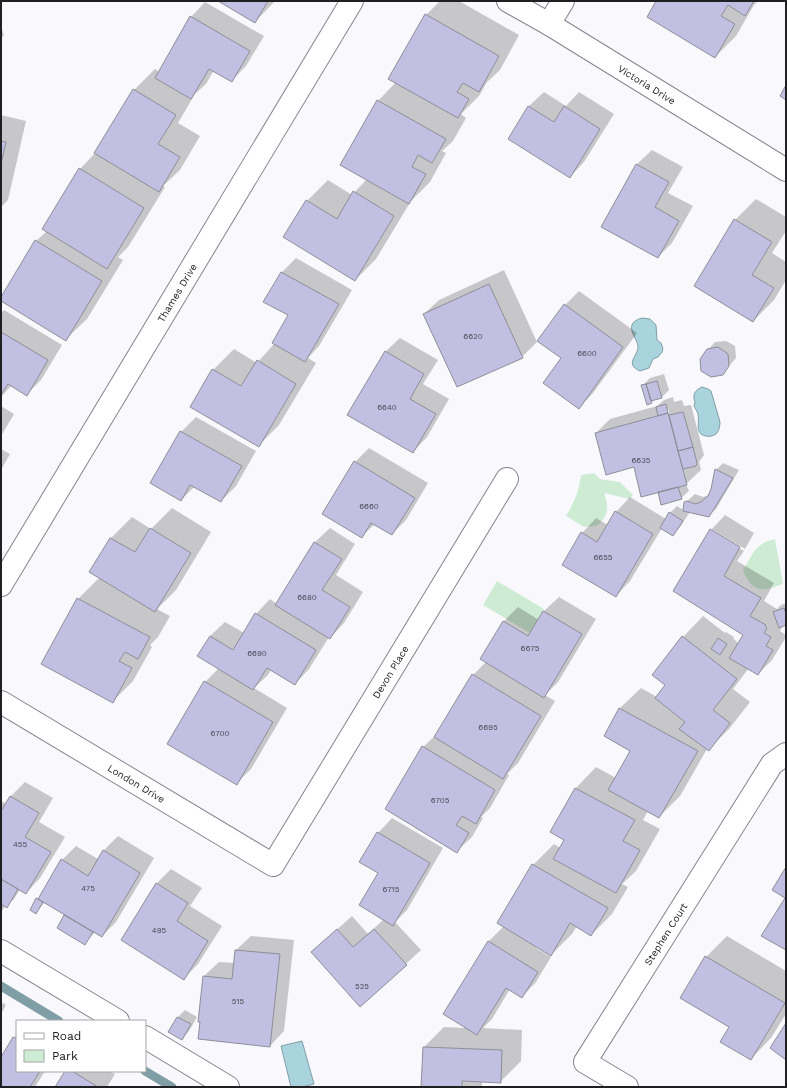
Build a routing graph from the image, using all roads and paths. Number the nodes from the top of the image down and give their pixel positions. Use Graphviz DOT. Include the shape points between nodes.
graph roads {
  1 [pos="352,1"];
  2 [pos="508,1"];
  3 [pos="563,1"];
  4 [pos="549,24"];
  5 [pos="786,170"];
  6 [pos="507,479"];
  7 [pos="1,585"];
  8 [pos="1,702"];
  9 [pos="779,759"];
  10 [pos="273,865"];
  11 [pos="1,951"];
  12 [pos="116,1020"];
  13 [pos="146,1038"];
  14 [pos="228,1087"];
  15 [pos="627,1087"];
  1 -- 7 [label="street, Thames Drive"];
  2 -- 4 [label="street, Victoria Drive"];
  3 -- 4 [label="street"];
  4 -- 5 [label="street, Victoria Drive"];
  6 -- 10 [label="street, Devon Place"];
  8 -- 10 [label="street, London Drive"];
  9 -- 15 [label="street, Stephen Court" via="585,1062"];
  11 -- 12 [label="street"];
  13 -- 14 [label="street"];
}
